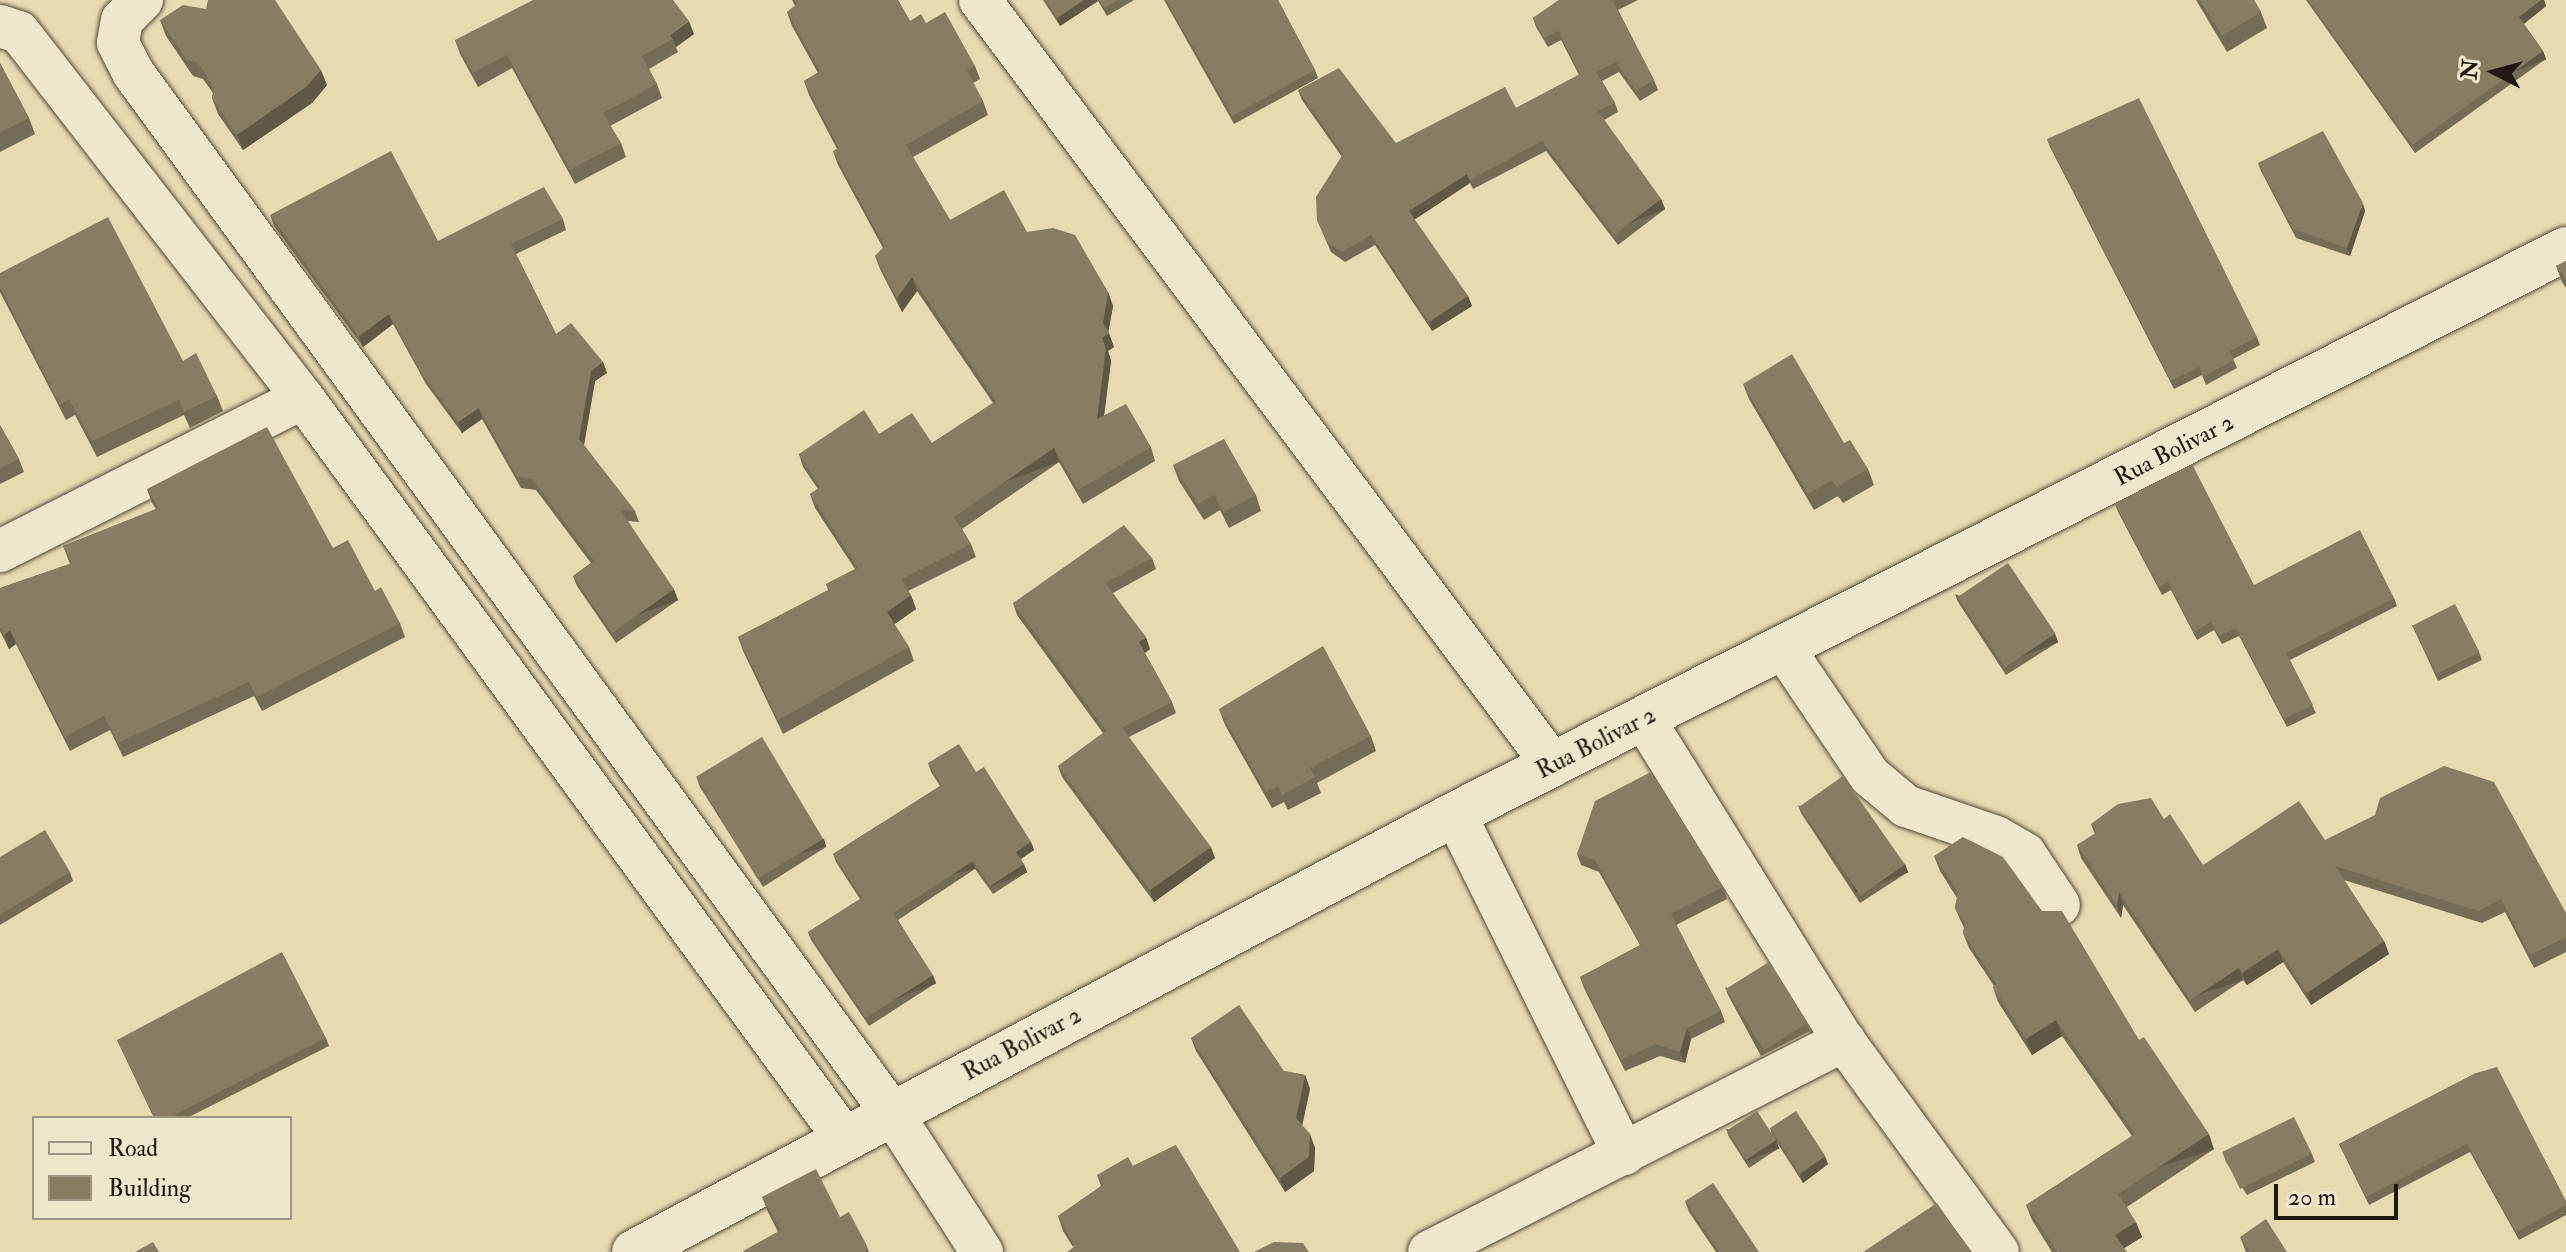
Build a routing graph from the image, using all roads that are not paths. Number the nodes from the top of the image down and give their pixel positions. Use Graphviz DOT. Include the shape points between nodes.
graph roads {
  1 [pos="142,0"];
  2 [pos="980,0"];
  3 [pos="0,26"];
  4 [pos="2566,249"];
  5 [pos="303,398"];
  6 [pos="0,551"];
  7 [pos="1784,649"];
  8 [pos="1644,719"];
  9 [pos="1553,765"];
  10 [pos="1455,814"];
  11 [pos="2059,905"];
  12 [pos="1844,1041"];
  13 [pos="892,1113"];
  14 [pos="845,1139"];
  15 [pos="1624,1154"];
  16 [pos="634,1252"];
  17 [pos="982,1252"];
  18 [pos="1429,1252"];
  19 [pos="1998,1252"];
  1 -- 13 [label="street" via="122,20 118,43 134,74"];
  2 -- 9 [label="street"];
  3 -- 5 [label="street" via="19,32"];
  4 -- 7 [label="street, Rua Bolivar 2"];
  5 -- 6 [label="street"];
  5 -- 14 [label="street"];
  7 -- 8 [label="street, Rua Bolivar 2"];
  7 -- 11 [label="street" via="1870,776 1906,806 1996,837 2025,854"];
  8 -- 9 [label="street, Rua Bolivar 2"];
  8 -- 12 [label="street"];
  9 -- 10 [label="street, Rua Bolivar 2"];
  10 -- 13 [label="street, Rua Bolivar 2"];
  10 -- 15 [label="street"];
  12 -- 15 [label="street"];
  12 -- 19 [label="street"];
  13 -- 14 [label="street, Rua Bolivar 2"];
  13 -- 17 [label="street"];
  14 -- 16 [label="street, Rua Bolivar 2"];
  15 -- 18 [label="street"];
}
